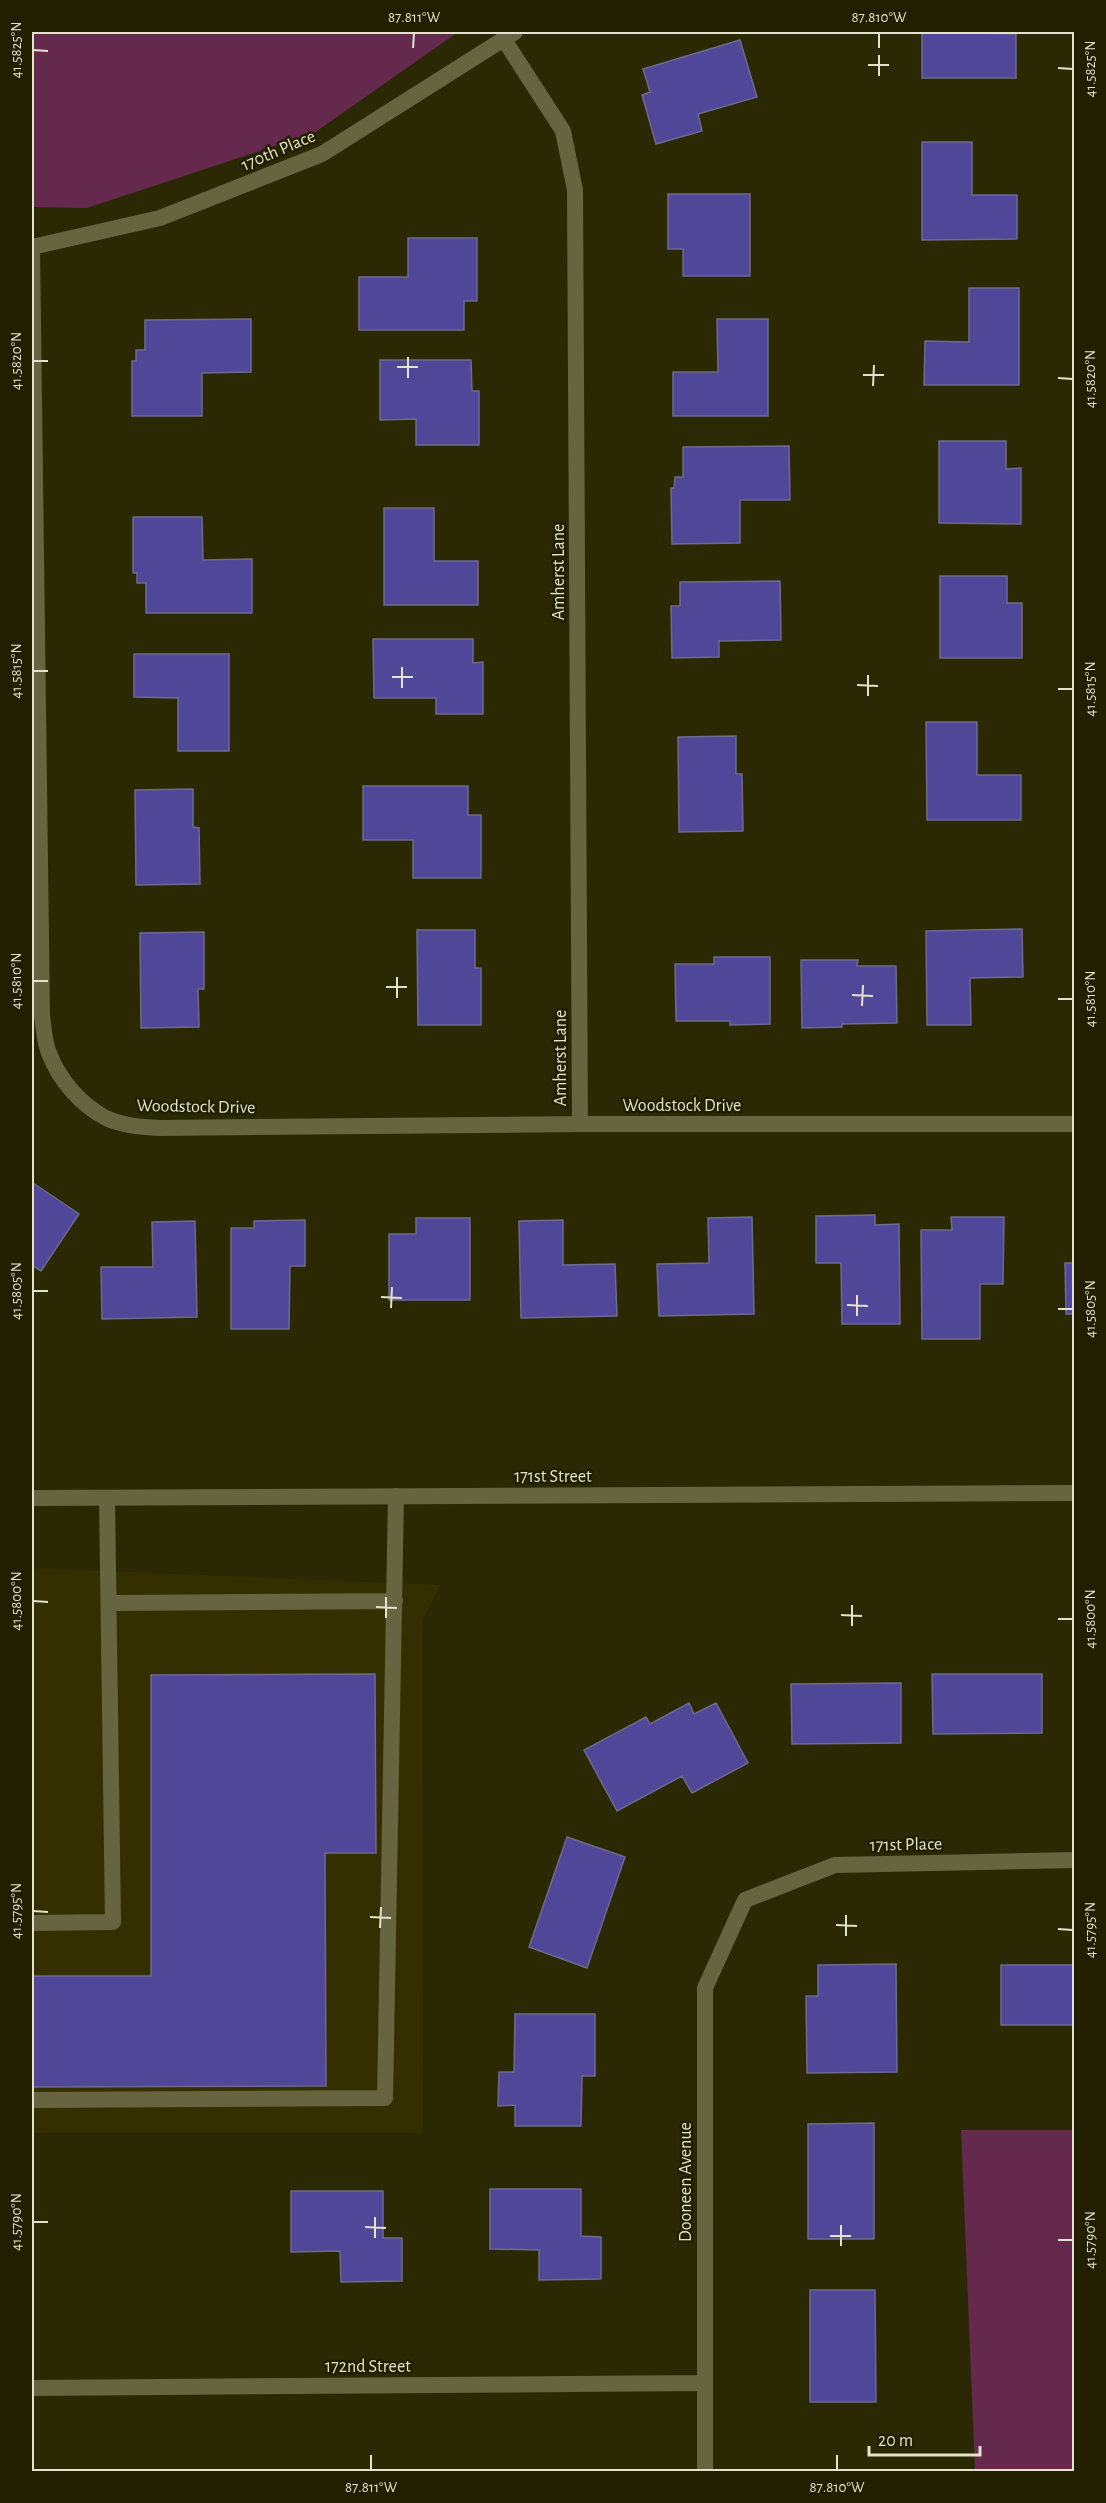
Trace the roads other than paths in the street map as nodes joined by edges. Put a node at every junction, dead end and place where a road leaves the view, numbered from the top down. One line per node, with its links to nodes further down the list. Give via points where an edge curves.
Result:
1 (509, 35): 2 (street, 170th Place, via 322,154 160,218); 4 (street, Amherst Lane, via 563,131 575,190)
2 (32, 247): 4 (street, Woodstock Drive, via 42,1016 48,1051 60,1078 107,1118 133,1126)
3 (1074, 1124): 4 (street, Woodstock Drive)
4 (580, 1125)
5 (1074, 1492): 6 (street, 171st Street)
6 (396, 1496): 8 (street, 171st Street); 9 (street)
7 (32, 1498): 8 (street, 171st Street)
8 (107, 1498): 10 (street)
9 (394, 1601): 10 (street); 14 (street, via 385,2098)
10 (109, 1603): 13 (street, via 113,1922)
11 (1074, 1860): 12 (street, 171st Place, via 835,1865)
12 (745, 1900): 15 (street, Dooneen Avenue, via 705,1988)
13 (32, 1923)
14 (32, 2100)
15 (705, 2383): 16 (street, 172nd Street); 17 (street, Dooneen Avenue)
16 (32, 2388)
17 (705, 2472)

